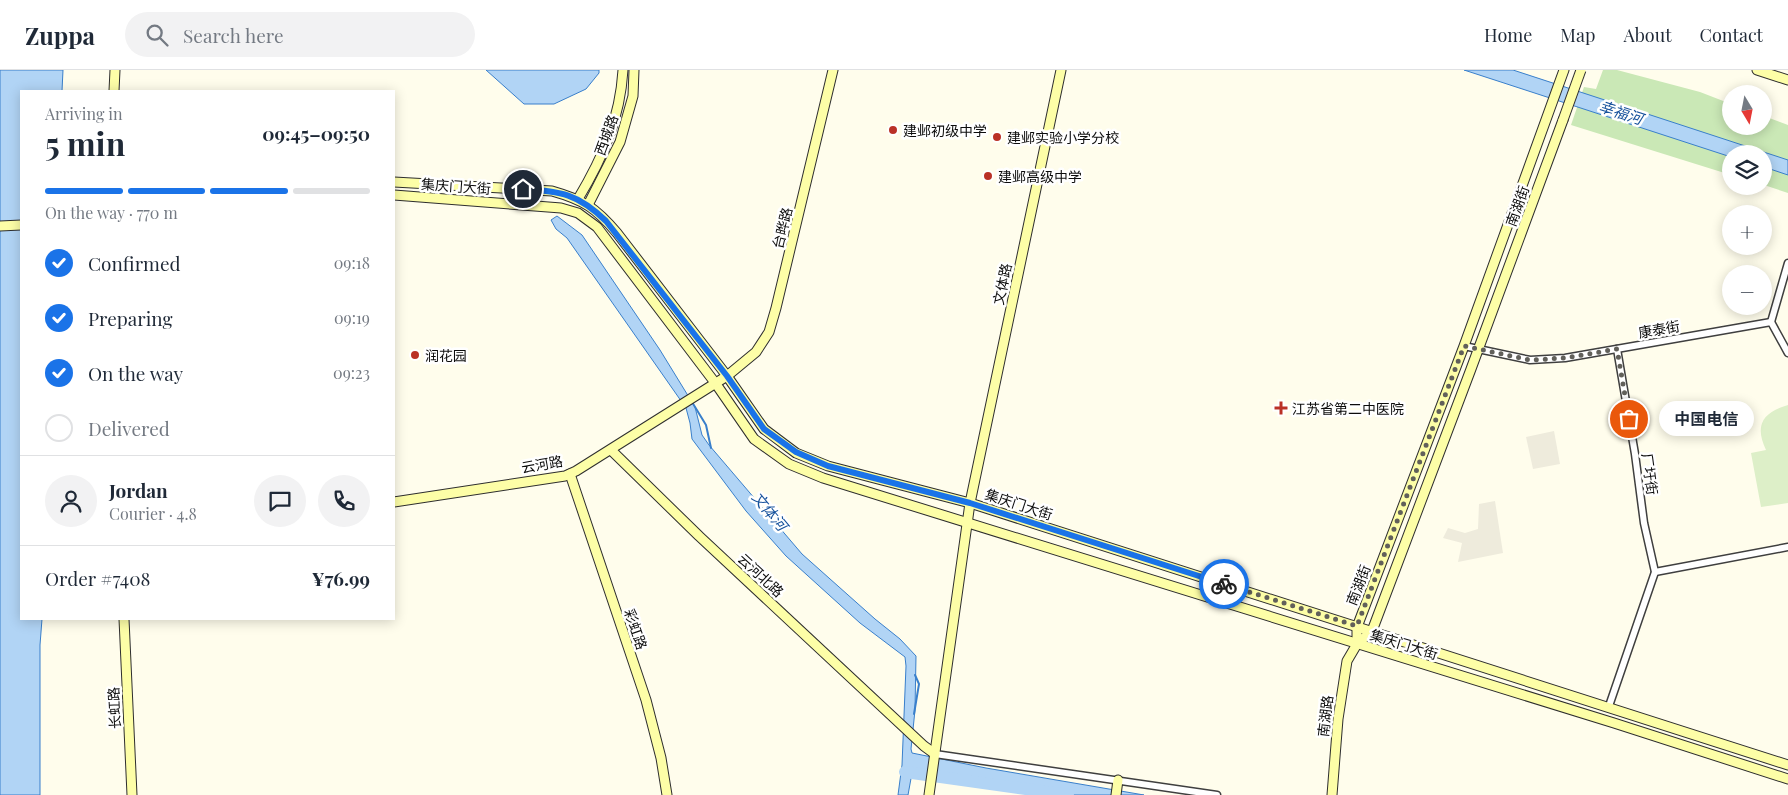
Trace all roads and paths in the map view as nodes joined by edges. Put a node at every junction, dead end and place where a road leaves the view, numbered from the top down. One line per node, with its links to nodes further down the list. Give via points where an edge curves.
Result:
1 (115, 70): 10 (main road)
2 (623, 70): 13 (main road, 西城路, via 622,94 610,138)
3 (634, 70): 14 (main road, 西城路, via 632,96 620,142)
4 (833, 70): 23 (main road, 台晔路, via 769,332 756,352)
5 (1061, 70): 29 (main road, 文体路)
6 (1564, 70): 19 (main road, 南湖街)
7 (1581, 70): 21 (main road, 南湖街, bridge)
8 (1757, 70): 9 (main road)
9 (1788, 80)
10 (114, 90)
11 (395, 182): 13 (main road, 集庆门大街, via 552,191)
12 (395, 195): 24 (main road, 集庆门大街, via 561,208 578,213 597,227)
13 (578, 199): 14 (main road, 集庆门大街)
14 (588, 205): 23 (main road, 集庆门大街, via 617,233)
15 (20, 225): 16 (main road)
16 (0, 226)
17 (1788, 263): 18 (street)
18 (1770, 322): 20 (street, 康泰街); 22 (street)
19 (1464, 346): 21 (street, 康泰街); 34 (main road, 南湖街)
20 (1617, 349): 21 (street, 康泰街, via 1530,360); 32 (street, 厂圩街, via 1644,523)
21 (1478, 350): 35 (main road, 南湖街)
22 (1788, 353)
23 (727, 376): 24 (main road, 台晔路); 29 (main road, 集庆门大街, via 764,429 796,452 828,466)
24 (716, 384): 25 (main road, 台晔路); 30 (main road, 集庆门大街, via 754,439 789,464 823,478)
25 (700, 394): 26 (main road, 云河路)
26 (611, 450): 27 (main road, 云河路); 38 (main road, 云河北路)
27 (570, 474): 28 (main road, 云河路); 45 (main road, 彩虹路, via 646,700 661,758)
28 (395, 502)
29 (970, 503): 30 (main road, 文体路); 34 (main road, 集庆门大街)
30 (967, 523): 36 (main road, 集庆门大街); 38 (main road, 文体路)
31 (1788, 546): 32 (street)
32 (1655, 572): 37 (street)
33 (124, 620): 44 (main road, 长虹路)
34 (1357, 626): 35 (main road, 集庆门大街); 36 (main road, 南湖街)
35 (1372, 631): 36 (main road, 南湖街); 37 (main road, 集庆门大街)
36 (1358, 644): 40 (main road, 集庆门大街); 47 (main road, 南湖路, via 1347,661)
37 (1609, 706): 39 (main road, 集庆门大街)
38 (935, 756): 41 (street); 42 (main road, 文体路)
39 (1788, 764)
40 (1788, 779)
41 (1118, 780): 43 (main road); 46 (street)
42 (930, 792)
43 (1116, 793)
44 (132, 795)
45 (666, 795)
46 (1217, 795)
47 (1332, 795)

